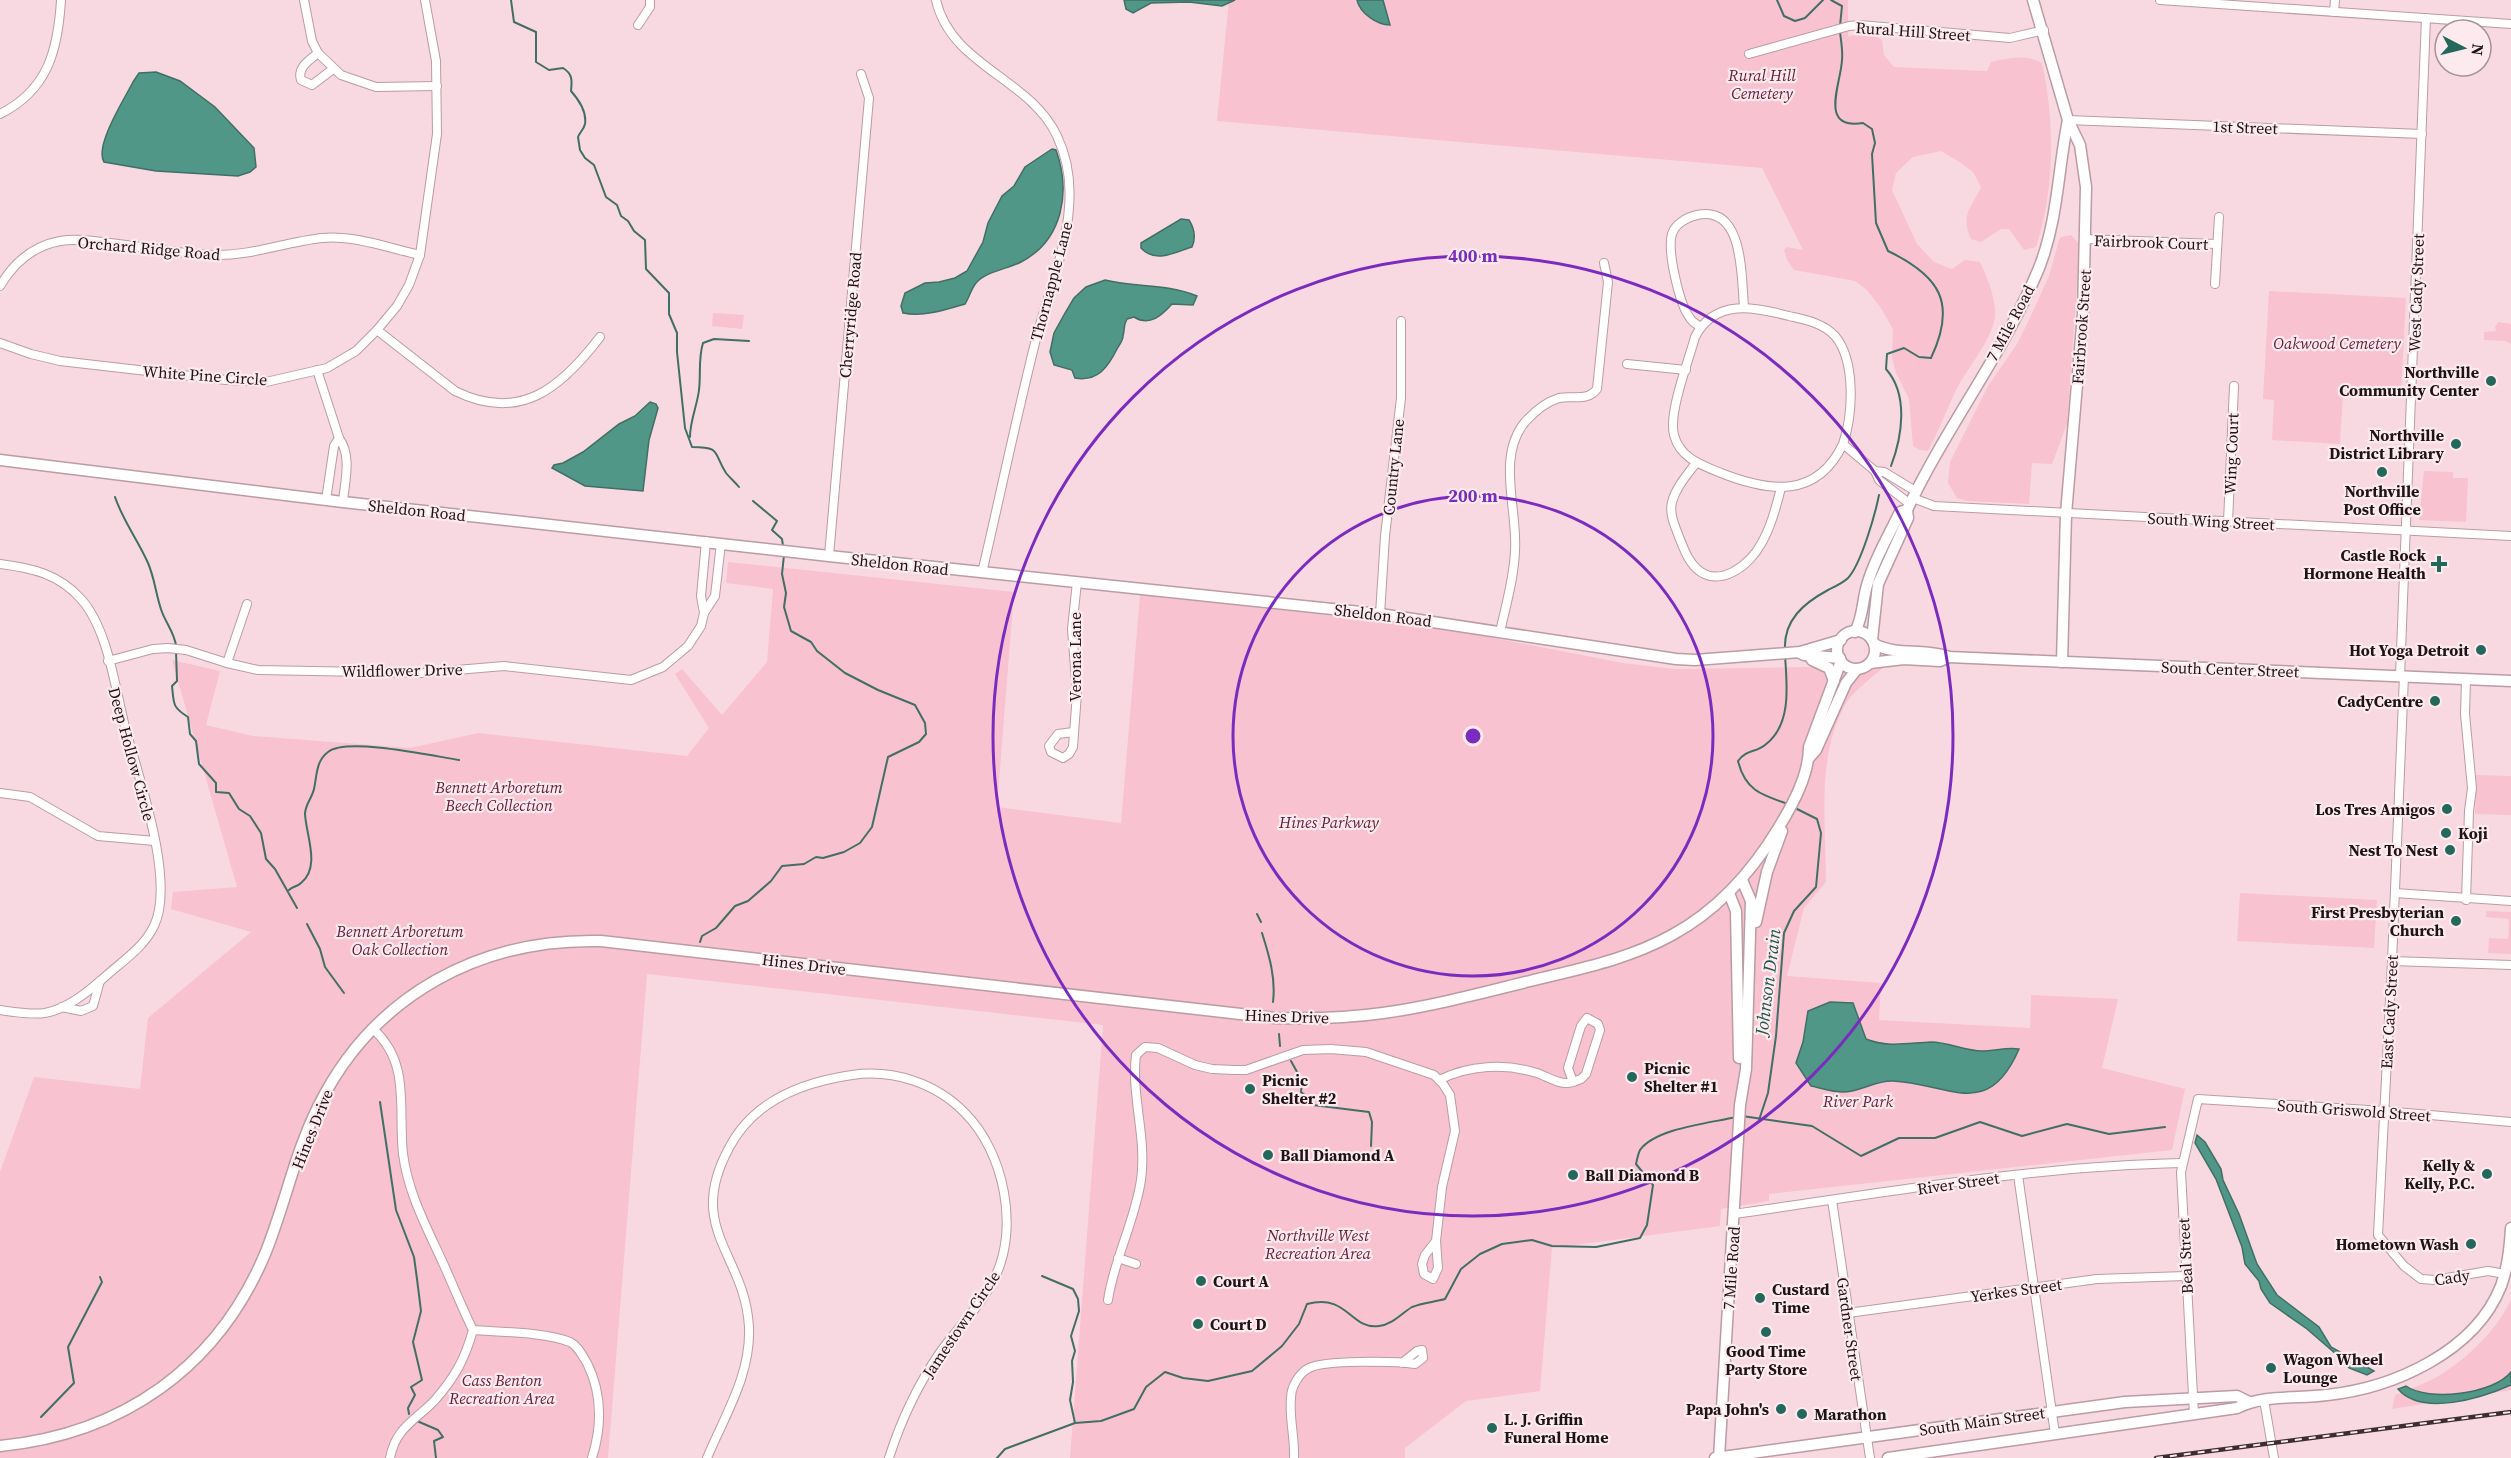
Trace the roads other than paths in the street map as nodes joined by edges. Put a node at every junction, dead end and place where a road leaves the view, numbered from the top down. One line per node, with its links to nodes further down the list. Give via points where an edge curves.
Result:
1 (61, 0): 19 (street, via 59,35 46,71 28,94)
2 (304, 0): 14 (street)
3 (425, 0): 18 (street, White Pine Circle)
4 (650, 0): 12 (street, via 650,7)
5 (936, 0): 56 (street, Thornapple Lane, via 942,20 955,40 1034,103 1050,123 1064,155 1069,184 1068,219)
6 (2033, 0): 13 (street, Fairbrook Street)
7 (2160, 0): 9 (street)
8 (2335, 0): 9 (street)
9 (2334, 12): 10 (street)
10 (2426, 18): 11 (street); 21 (street, West Cady Street)
11 (2511, 24)
12 (638, 25)
13 (2044, 30): 15 (street, Rural Hill Street, via 2010,38 1860,25); 20 (street, Fairbrook Street)
14 (318, 53): 16 (street); 16 (street, via 302,67 301,80 312,85)
15 (1749, 54)
16 (333, 69): 18 (street, via 376,87)
17 (861, 74): 54 (street, Cherryridge Road, via 869,98)
18 (437, 86): 25 (street, White Pine Circle, via 437,134)
19 (0, 114)
20 (2068, 120): 21 (street, 1st Street); 23 (street, Fairbrook Street, via 2078,138 2084,164); 46 (street, 7 Mile Road, via 2051,230 2039,267)
21 (2422, 134): 50 (street, West Cady Street)
22 (2219, 217): 24 (street, Fairbrook Court)
23 (2085, 239): 24 (street, Fairbrook Court); 48 (street, Fairbrook Street, via 2083,314)
24 (2216, 244): 27 (street, Fairbrook Court)
25 (420, 255): 28 (street, Orchard Ridge Road, via 339,237 233,255 84,240 39,248 21,259); 32 (street, White Pine Circle, via 397,306)
26 (1605, 263): 61 (street, via 1608,282 1597,389 1588,397 1560,398 1541,408 1523,425 1513,448 1510,477 1515,552)
27 (2215, 284)
28 (0, 286)
29 (1744, 306): 31 (street, via 1713,316); 31 (street, via 1737,244 1730,226 1721,216 1712,214 1689,217 1672,234 1671,247 1684,307 1690,320); 40 (street, via 1816,323 1838,340 1850,391 1849,422)
30 (1401, 321): 60 (street, Country Lane, via 1400,404)
31 (1700, 327): 37 (street)
32 (377, 330): 33 (street, via 455,391 501,403 527,400 553,387); 36 (street, White Pine Circle, via 356,351)
33 (600, 337)
34 (0, 343): 36 (street, White Pine Circle, via 60,361 248,382 285,379)
35 (1627, 364): 37 (street)
36 (317, 370): 39 (street)
37 (1686, 370): 42 (street, via 1673,428 1680,448)
38 (2234, 386): 49 (street, Wing Court)
39 (339, 438): 45 (street, via 334,446); 47 (street, via 346,447)
40 (1843, 444): 43 (street); 44 (street, via 1834,461 1820,474)
41 (0, 460): 45 (street, Sheldon Road)
42 (1696, 463): 44 (street, via 1734,478); 44 (street, via 1679,485 1671,513 1688,559 1708,575 1728,575 1755,554 1770,525)
43 (1875, 471): 46 (street, via 1879,480); 46 (street, via 1884,472)
44 (1780, 488)
45 (326, 500): 47 (street, Sheldon Road)
46 (1912, 501): 48 (street, South Wing Street, via 1934,506); 62 (street, 7 Mile Road, via 1900,513 1871,573 1864,612); 64 (street, 7 Mile Road, via 1878,584)
47 (343, 502): 52 (street, Sheldon Road)
48 (2066, 514): 49 (street, South Wing Street); 69 (street, Fairbrook Street)
49 (2228, 522): 50 (street, South Wing Street)
50 (2406, 530): 51 (street, South Wing Street); 73 (street, West Cady Street)
51 (2511, 536)
52 (706, 541): 53 (street, Sheldon Road); 59 (street, Wildflower Drive, via 701,596)
53 (721, 543): 54 (street, Sheldon Road); 59 (street, Wildflower Drive, via 715,596)
54 (829, 556): 56 (street, Sheldon Road)
55 (0, 564): 68 (street, Deep Hollow Circle, via 42,572 72,589 95,620)
56 (982, 573): 57 (street, Sheldon Road)
57 (1077, 582): 60 (street, Sheldon Road); 77 (street, Verona Lane, via 1072,629 1077,693)
58 (248, 604): 70 (street)
59 (704, 613): 70 (street, Wildflower Drive, via 701,627 688,646 663,667 631,680 504,666 421,673 258,669)
60 (1380, 614): 61 (street, Sheldon Road)
61 (1500, 632): 65 (street, Sheldon Road, via 1676,659)
62 (1855, 632): 63 (street); 64 (street, via 1865,634)
63 (1841, 640): 65 (street, Sheldon Road); 67 (street)
64 (1873, 642): 66 (street, South Center Street); 71 (street, via 1875,654)
65 (1796, 654): 67 (street, Sheldon Road); 75 (street, via 1829,668)
66 (1949, 657): 69 (street, South Center Street); 71 (street, South Center Street, via 1940,661 1904,659)
67 (1840, 659): 72 (street); 75 (street)
68 (108, 661): 70 (street, Wildflower Drive, via 168,648); 81 (street, Deep Hollow Circle)
69 (2062, 662): 73 (street, South Center Street)
70 (227, 663)
71 (1870, 663): 72 (street)
72 (1857, 669): 78 (street, via 1846,683)
73 (2402, 676): 74 (street, South Center Street); 84 (street, East Cady Street)
74 (2466, 679): 76 (street, South Center Street); 85 (street, via 2472,788)
75 (1834, 681): 78 (street, via 1809,747)
76 (2511, 681)
77 (1073, 732)
78 (1809, 758): 80 (street)
79 (0, 793): 81 (street, via 30,797 98,836)
80 (1788, 813): 82 (street, Hines Drive); 90 (street, via 1761,892)
81 (155, 841): 89 (street, Deep Hollow Circle, via 162,881 161,905 154,926 141,946)
82 (1742, 880): 83 (street, Hines Drive); 90 (street, 7 Mile Road, via 1750,901)
83 (1729, 893): 93 (street, Hines Drive, via 1673,935 1620,958 1432,1004 1353,1016 1239,1015 578,940 520,947 467,964 416,993); 94 (street, 7 Mile Road, via 1736,911)
84 (2395, 893): 85 (street, via 2444,894); 87 (street, East Cady Street)
85 (2466, 900): 86 (street)
86 (2511, 901)
87 (2392, 961): 88 (street); 98 (street, East Cady Street)
88 (2511, 965)
89 (100, 981): 91 (street, Deep Hollow Circle); 91 (street, Deep Hollow Circle, via 93,1006 81,1011)
90 (1748, 982): 94 (street, 7 Mile Road)
91 (62, 1007): 92 (street, Deep Hollow Circle, via 46,1013)
92 (0, 1010)
93 (373, 1029): 114 (street, via 388,1045 398,1069 407,1175 420,1215); 123 (street, Hines Drive, via 340,1068 323,1098 254,1278 212,1342 168,1382 113,1417 61,1436)
94 (1743, 1078): 103 (street, 7 Mile Road)
95 (1439, 1080): 96 (street, via 1453,1073 1490,1067 1521,1069 1565,1084); 105 (street, via 1450,1095 1455,1131 1442,1187); 106 (street, via 1366,1052 1303,1050 1234,1070 1195,1065 1158,1048 1144,1047 1136,1055 1134,1069 1142,1132 1141,1180)
96 (1573, 1082): 96 (street, via 1586,1074 1600,1030 1598,1024 1587,1018 1568,1068)
97 (2198, 1100): 98 (street, South Griswold Street); 100 (street, Beal Street)
98 (2384, 1111): 99 (street, South Griswold Street); 108 (street, East Cady Street, via 2378,1232)
99 (2511, 1122)
100 (2182, 1162): 101 (street, River Street); 110 (street, Beal Street)
101 (2018, 1175): 102 (street, River Street); 111 (street)
102 (1832, 1200): 103 (street, River Street); 113 (street, Gardner Street)
103 (1734, 1214): 129 (street, 7 Mile Road)
104 (2511, 1228): 109 (street, South Main Street)
105 (1436, 1241)
106 (1118, 1258): 107 (street); 112 (street)
107 (1136, 1264)
108 (2404, 1266): 109 (street, Cady, via 2429,1281 2484,1272)
109 (2505, 1274): 117 (street, South Main Street, via 2496,1296 2474,1327 2413,1371 2390,1382 2345,1392)
110 (2185, 1276): 111 (street, Yerkes Street, via 2097,1279); 116 (street, Beal Street)
111 (2034, 1287): 113 (street, Yerkes Street); 119 (street)
112 (1108, 1300)
113 (1848, 1313): 122 (street, Gardner Street)
114 (473, 1330): 124 (street, via 461,1366 433,1401 395,1438); 125 (street, via 560,1339 576,1346 591,1372 597,1393 599,1410)
115 (1402, 1363): 128 (street, via 1320,1365 1306,1370 1297,1379 1290,1397)
116 (2192, 1397): 118 (street, South Main Street, via 2237,1396); 119 (street, South Main Street); 120 (street, Beal Street)
117 (2264, 1400): 118 (street, South Main Street); 132 (street)
118 (2250, 1402): 120 (street, South Main Street, via 2237,1408)
119 (2052, 1412): 121 (street); 122 (street, South Main Street)
120 (2194, 1414): 121 (street, South Main Street)
121 (2055, 1434): 131 (street, South Main Street)
122 (1867, 1437): 129 (street, South Main Street); 130 (street, Gardner Street)
123 (0, 1446)
124 (390, 1458)
125 (592, 1458)
126 (707, 1458): 127 (street, Jamestown Circle, via 736,1394 749,1343 745,1299 715,1223 714,1188 721,1165 745,1124 765,1105 799,1087 867,1073 904,1077 955,1102 974,1121 991,1148 1000,1171 1005,1208 1002,1261 994,1280 941,1350 912,1399)
127 (889, 1458)
128 (1294, 1458)
129 (1718, 1458)
130 (1869, 1458)
131 (1888, 1458)
132 (2274, 1458)

